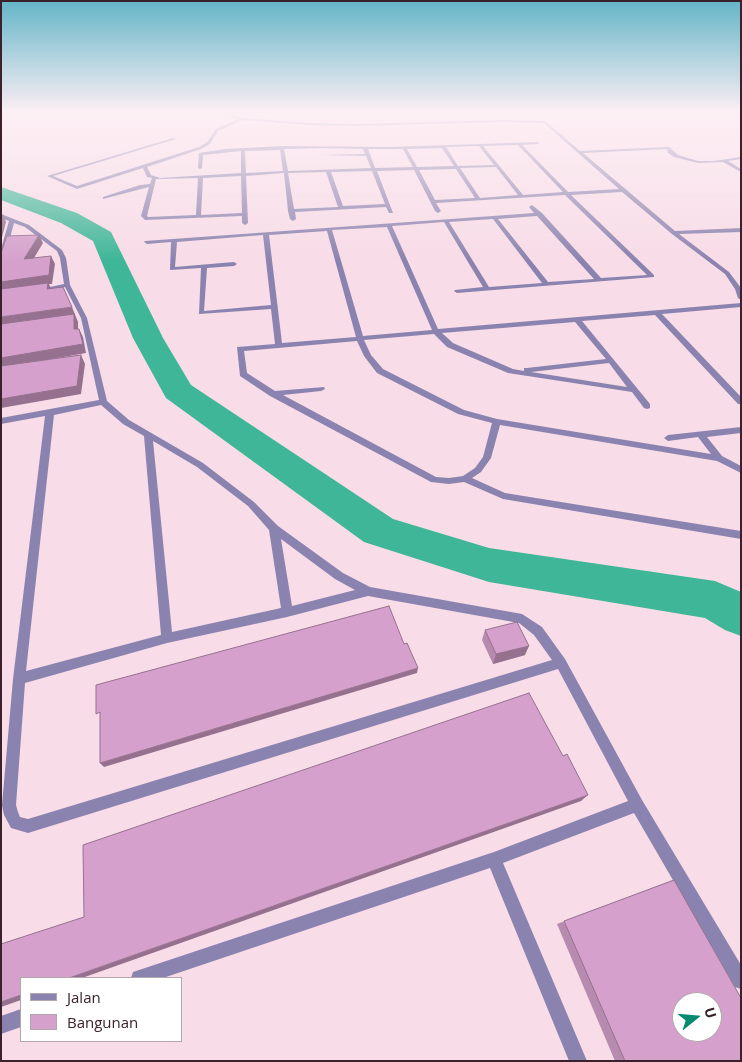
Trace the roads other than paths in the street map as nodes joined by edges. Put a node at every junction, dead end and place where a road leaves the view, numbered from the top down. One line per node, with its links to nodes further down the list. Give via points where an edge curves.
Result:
1 (95, 163): 13 (street, via 49,176 76,188)
2 (155, 163): 13 (street)
3 (200, 163): 16 (street)
4 (243, 163): 22 (street)
5 (284, 163): 21 (street)
6 (371, 163): 19 (street)
7 (413, 163): 17 (street)
8 (454, 163): 15 (street)
9 (493, 163): 14 (street)
10 (537, 163): 27 (street)
11 (591, 163): 26 (street)
12 (727, 163): 20 (street)
13 (144, 166): 24 (street, via 149,176)
14 (496, 166): 15 (street); 28 (street)
15 (457, 167): 17 (street); 30 (street)
16 (200, 168)
17 (416, 169): 19 (street); 31 (street)
18 (328, 170): 19 (street); 21 (street); 34 (street)
19 (374, 171): 32 (street)
20 (741, 171)
21 (285, 172): 22 (street); 35 (street)
22 (243, 174): 23 (street); 38 (street)
23 (201, 176): 24 (street); 41 (street)
24 (154, 178): 25 (street)
25 (152, 185): 29 (street); 41 (street, via 144,216)
26 (623, 190): 27 (street); 50 (street)
27 (566, 193): 28 (street); 57 (street, via 652,276)
28 (521, 196): 30 (street)
29 (105, 198)
30 (478, 199): 31 (street)
31 (433, 202): 36 (street)
32 (387, 205): 34 (street); 37 (street)
33 (532, 207): 39 (street)
34 (340, 208): 35 (street)
35 (291, 211): 44 (street)
36 (438, 211)
37 (390, 212)
38 (244, 214): 41 (street); 46 (street)
39 (540, 214): 42 (street); 57 (street)
40 (1, 216): 43 (street)
41 (198, 217)
42 (495, 218): 45 (street); 58 (street)
43 (12, 220): 54 (street); 59 (street, via 40,234 59,250)
44 (293, 220)
45 (446, 221): 47 (street); 60 (street)
46 (245, 224)
47 (389, 225): 48 (street); 70 (street)
48 (329, 230): 51 (street); 71 (street)
49 (740, 231): 50 (street)
50 (674, 233): 63 (street, via 727,273)
51 (266, 234): 52 (street); 65 (street)
52 (174, 241): 53 (street); 56 (street, via 172,269)
53 (147, 242)
54 (1, 260)
55 (234, 264): 56 (street)
56 (204, 266): 65 (street, via 201,313)
57 (599, 280): 58 (street)
58 (546, 284): 60 (street)
59 (68, 285): 61 (street); 67 (street)
60 (487, 289): 62 (street)
61 (30, 291)
62 (457, 291)
63 (741, 298)
64 (741, 305): 66 (street)
65 (274, 307): 72 (street)
66 (656, 312): 68 (street); 81 (street)
67 (84, 318): 69 (street); 73 (street)
68 (577, 318): 70 (street); 75 (street)
69 (75, 319)
70 (436, 332): 71 (street); 76 (street, via 456,348)
71 (360, 339): 72 (street); 85 (street, via 380,371 460,412)
72 (279, 346): 79 (street, via 240,349 243,374)
73 (92, 358): 74 (street); 80 (street)
74 (83, 359)
75 (611, 361): 76 (street); 78 (street)
76 (511, 371): 78 (street)
77 (321, 389): 79 (street)
78 (634, 390): 82 (street)
79 (273, 394): 92 (street, via 434,480)
80 (103, 402): 83 (street); 88 (street)
81 (741, 402)
82 (647, 406)
83 (50, 413): 84 (street); 99 (street)
84 (1, 421)
85 (497, 422): 90 (street); 92 (street, via 487,458)
86 (741, 430): 87 (street)
87 (700, 434): 89 (street); 90 (street)
88 (148, 436): 93 (street, via 207,470 251,504); 97 (street)
89 (668, 438)
90 (720, 458): 91 (street)
91 (741, 470)
92 (465, 479): 94 (street, via 503,496)
93 (274, 529): 95 (street, via 339,576); 96 (street)
94 (741, 535)
95 (368, 591): 96 (street); 98 (street, via 522,619 538,631)
96 (287, 612): 97 (street)
97 (167, 638): 99 (street)
98 (560, 663): 99 (street, via 28,826 16,822 9,805); 100 (street)
99 (19, 680)
100 (637, 804): 101 (street); 103 (street)
101 (494, 859): 102 (street); 106 (street)
102 (143, 977)
103 (741, 980)
104 (20, 1018): 105 (street)
105 (1, 1025)
106 (578, 1061)

